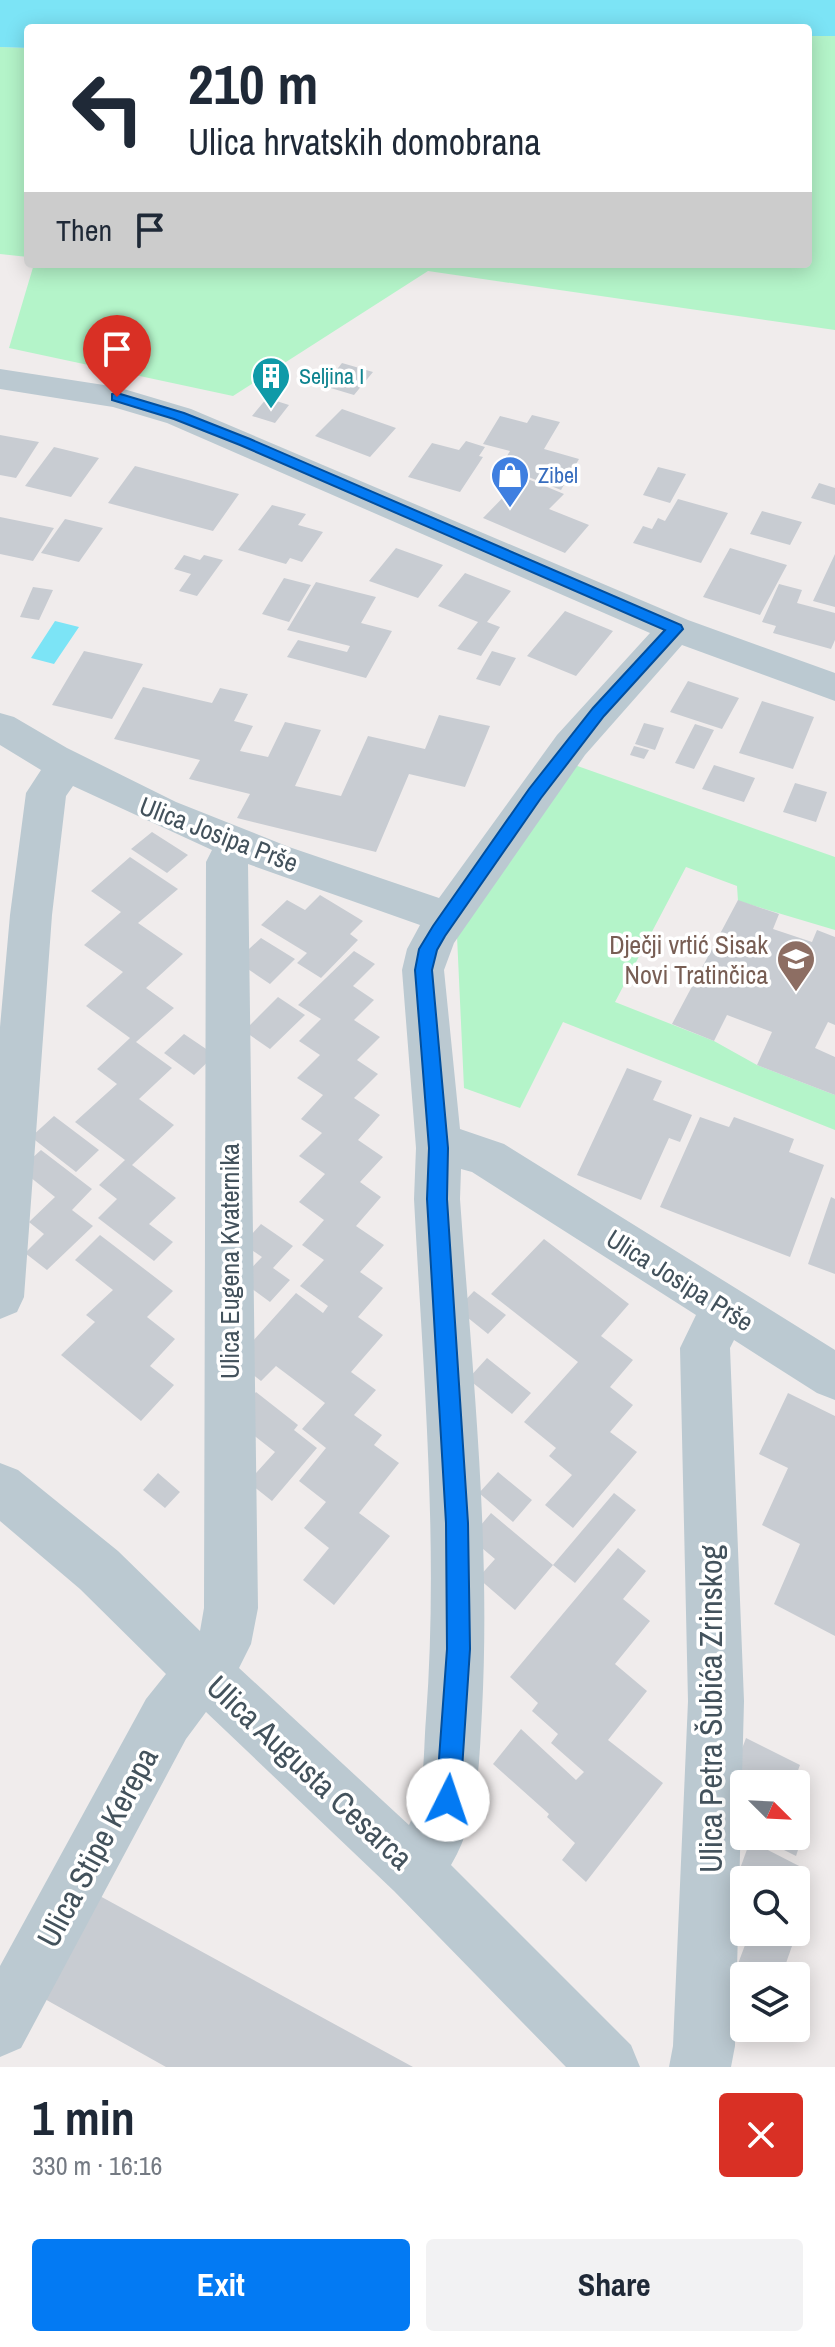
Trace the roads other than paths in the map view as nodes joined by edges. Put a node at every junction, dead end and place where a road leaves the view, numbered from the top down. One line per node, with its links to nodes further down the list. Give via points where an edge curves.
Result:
1 (0, 379): 2 (street, via 117,397 179,416)
2 (675, 629): 3 (street); 7 (street, via 571,745)
3 (835, 687)
4 (0, 727): 5 (street, Ulica Josipa Prše)
5 (65, 767): 6 (street, Ulica Josipa Prše); 9 (street, via 46,793)
6 (236, 844): 7 (street, Ulica Josipa Prše); 13 (street, Ulica Eugena Kvaternika, via 227,862 231,1608 224,1644)
7 (449, 918): 8 (street, via 428,949 423,970)
8 (439, 1148): 10 (street, Ulica Josipa Prše, via 464,1149 488,1158); 14 (street, via 458,1649 448,1800)
9 (0, 1297)
10 (724, 1308): 11 (street, Ulica Josipa Prše); 17 (street, Ulica Petra Šubića Zrinskog, via 705,1348 716,1701)
11 (835, 1377)
12 (0, 1488): 13 (street, Ulica Augusta Cesarca, via 99,1570)
13 (204, 1673): 14 (street, Ulica Augusta Cesarca); 15 (street, Ulica Stipe Kerepa, via 166,1719)
14 (415, 1870): 16 (street, Ulica Augusta Cesarca)
15 (0, 2027)
16 (609, 2067)
17 (700, 2067)

